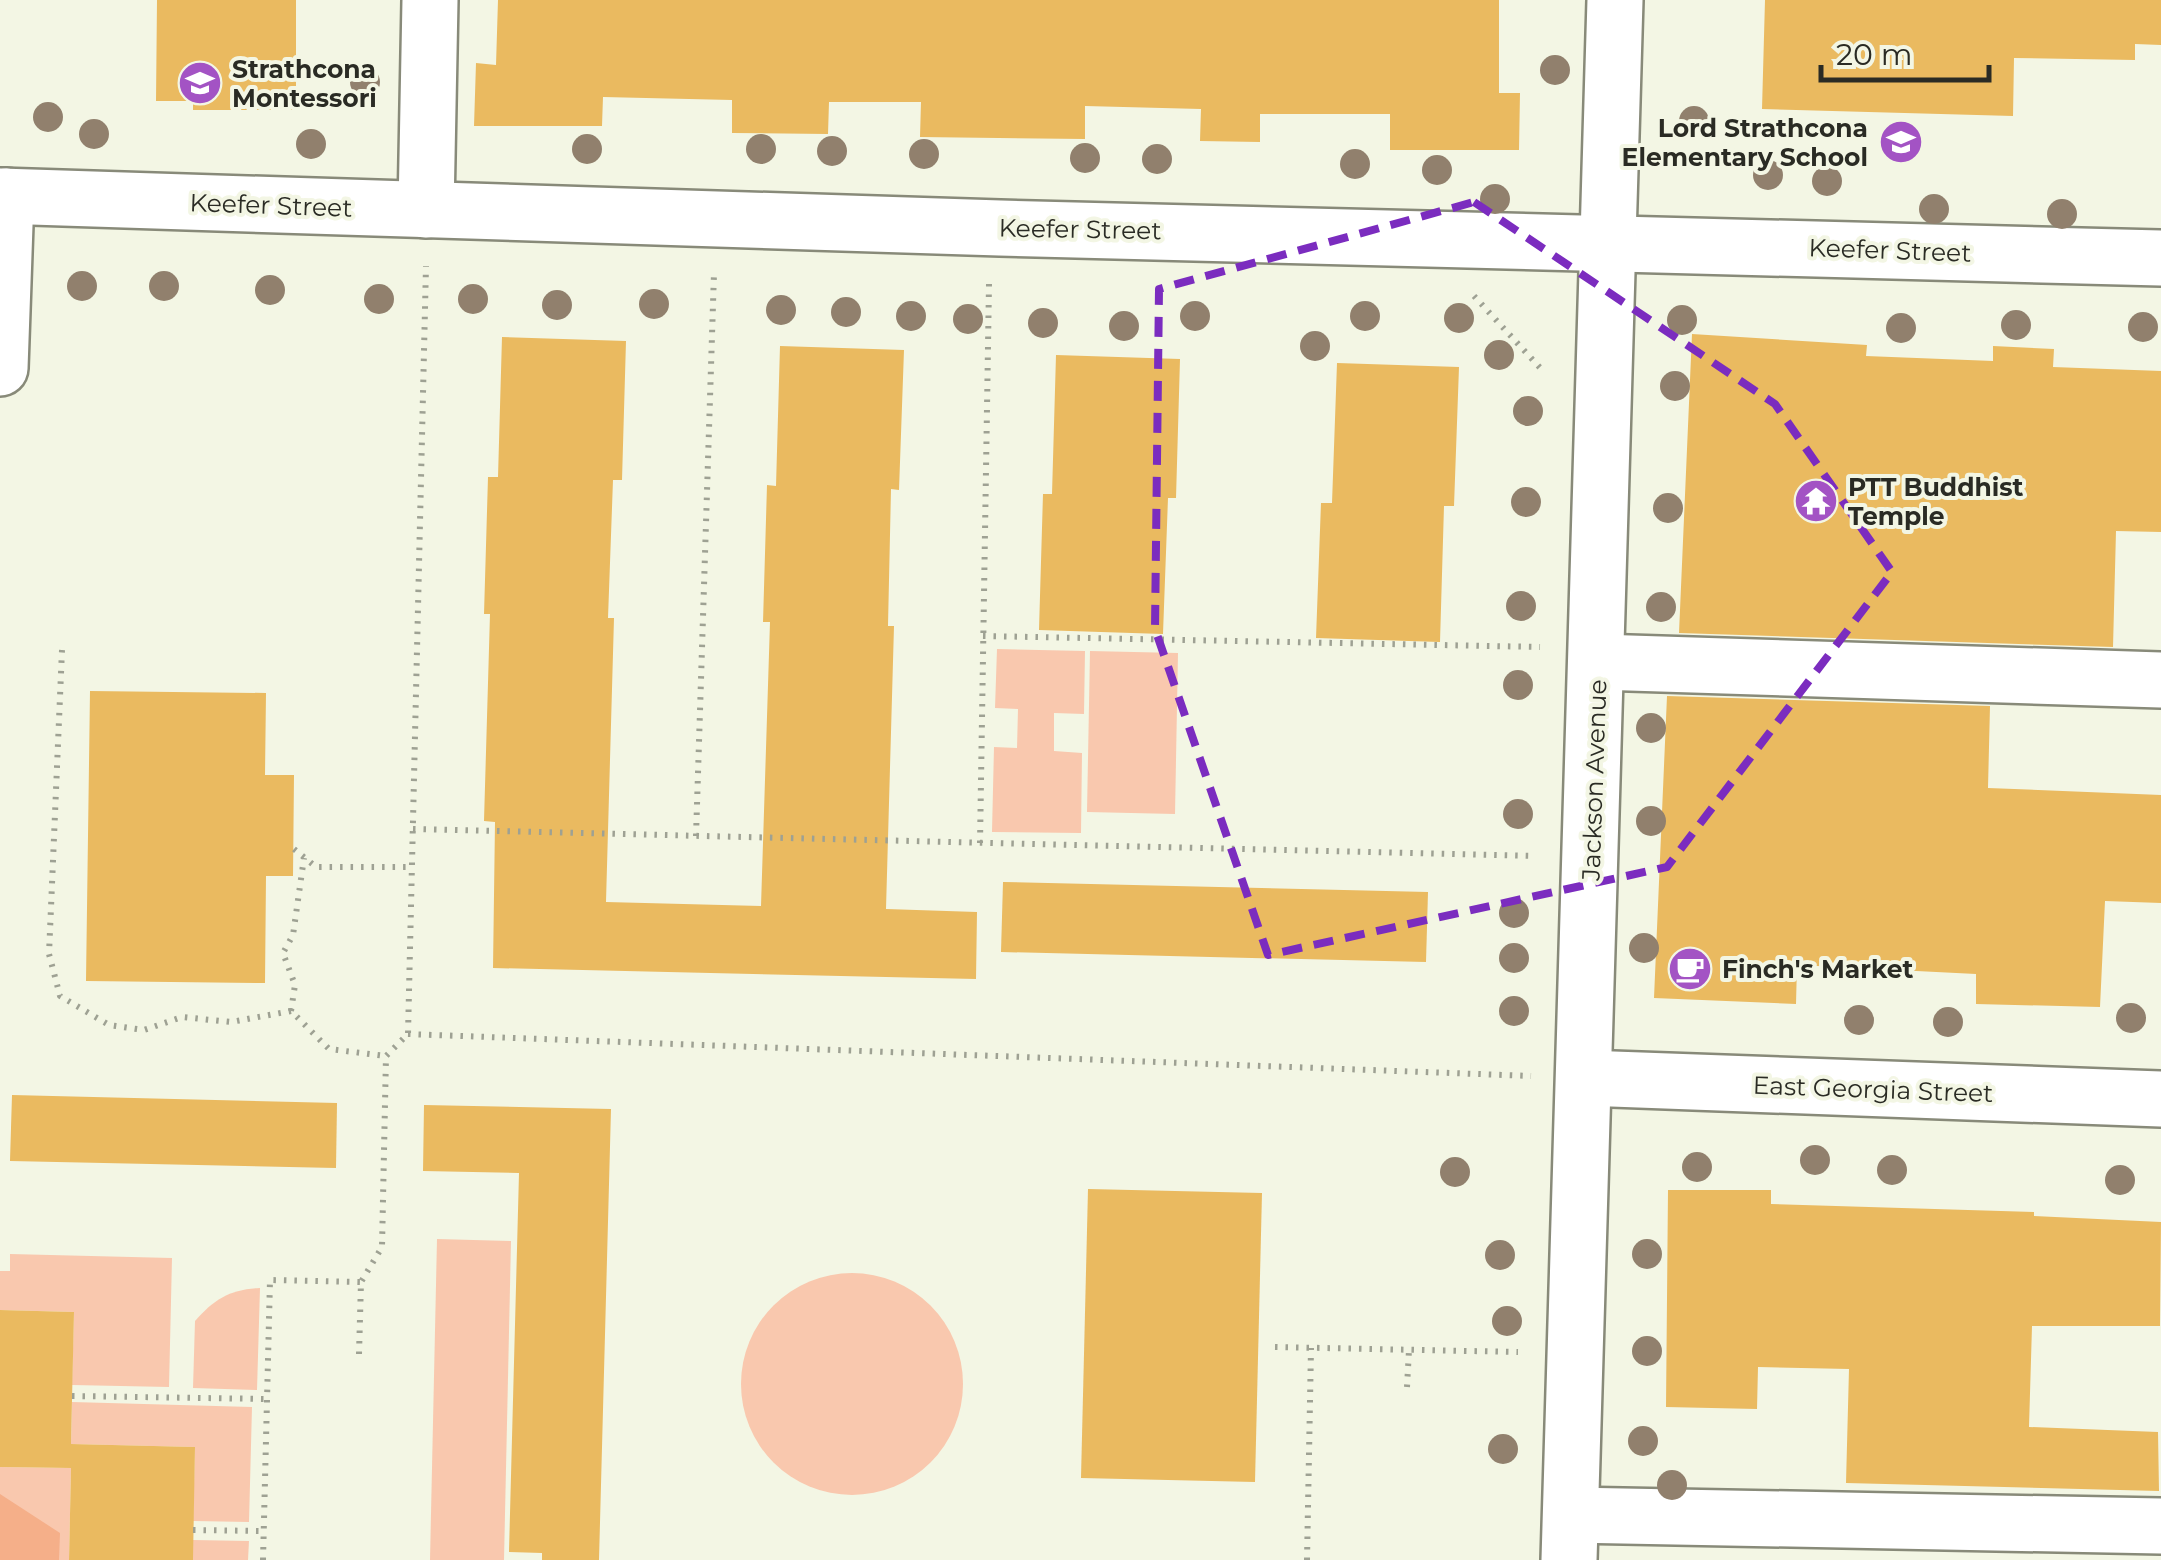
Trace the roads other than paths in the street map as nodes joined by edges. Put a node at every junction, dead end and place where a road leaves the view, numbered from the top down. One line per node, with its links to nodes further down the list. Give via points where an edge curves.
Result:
1 (430, 0): 4 (street)
2 (1615, 0): 5 (street, Jackson Avenue)
3 (3, 196): 4 (street, Keefer Street); 7 (street)
4 (426, 236): 5 (street, Keefer Street)
5 (1609, 242): 6 (street, Keefer Street); 8 (street, Jackson Avenue)
6 (2161, 258)
7 (0, 368)
8 (1598, 662): 9 (street); 10 (street, Jackson Avenue)
9 (2161, 680)
10 (1558, 1077): 11 (street, East Georgia Street); 13 (street, Jackson Avenue)
11 (2161, 1099)
12 (2161, 1526): 13 (street)
13 (1570, 1537)

